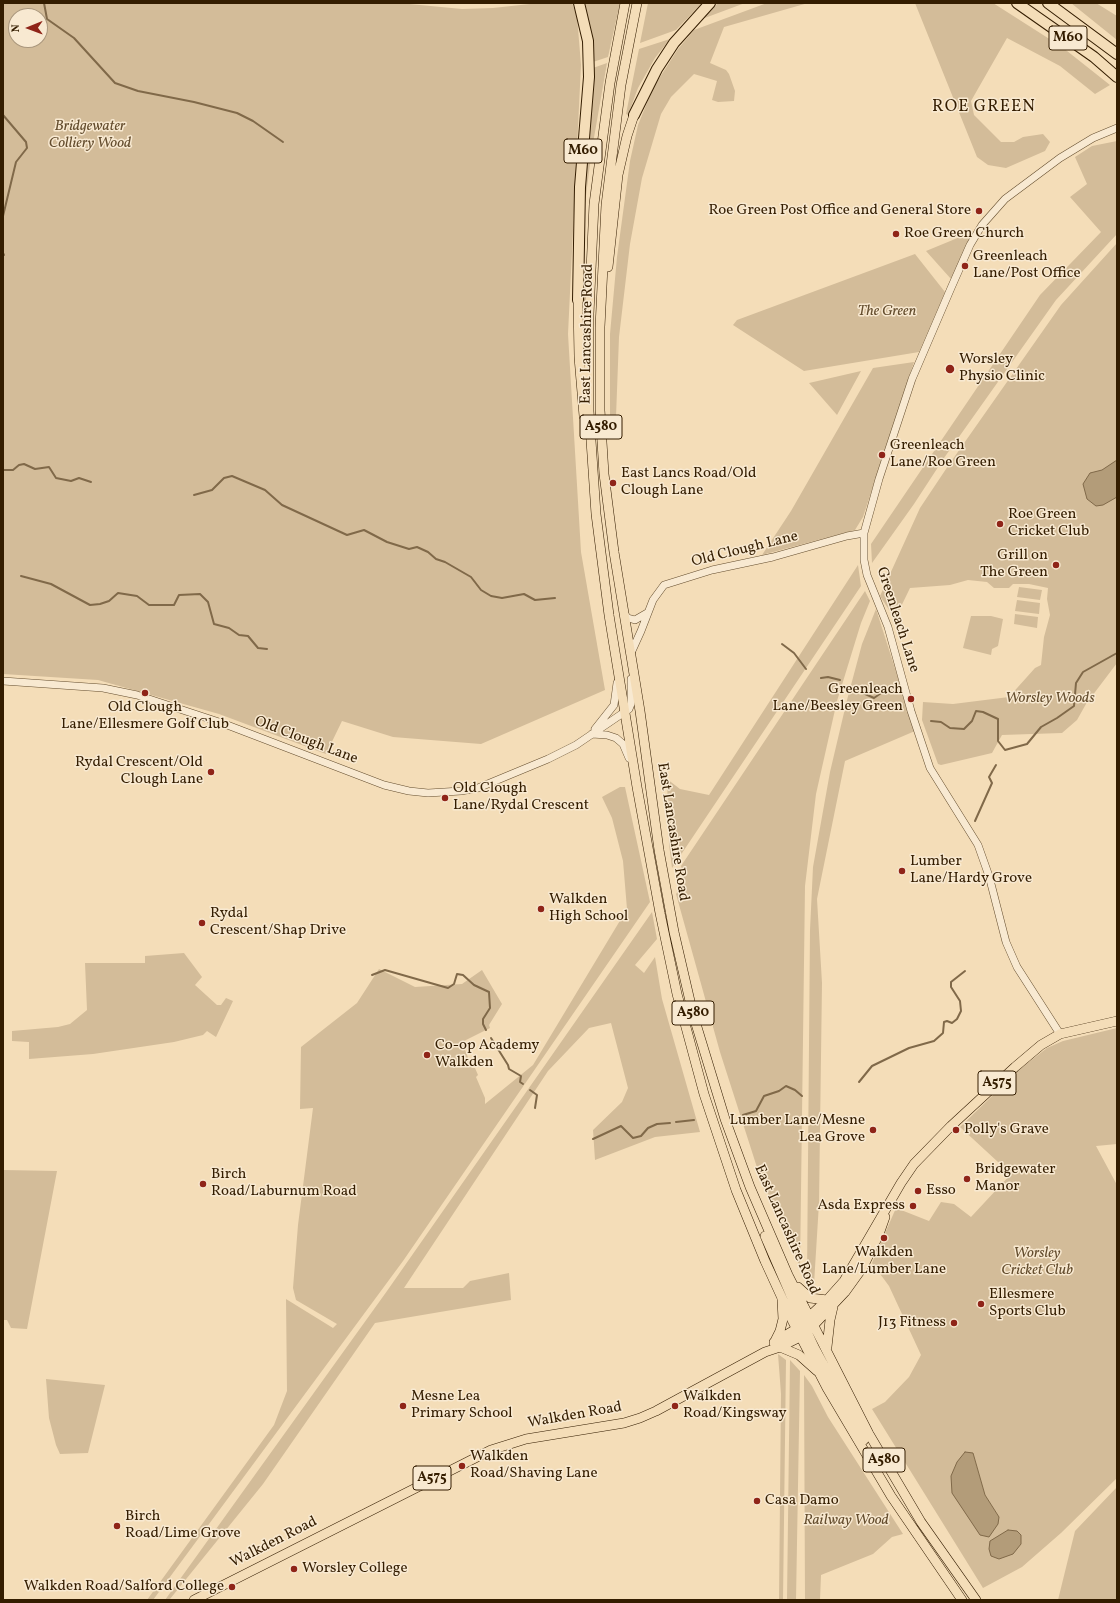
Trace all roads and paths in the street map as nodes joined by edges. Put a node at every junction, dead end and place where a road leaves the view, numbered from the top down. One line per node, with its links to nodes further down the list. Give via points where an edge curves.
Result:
1 (579, 3): 11 (highway, M60, via 588,41 589,77 580,187)
2 (625, 3): 13 (main road, East Lancashire Road / A580, via 610,83 594,204 588,341)
3 (637, 3): 12 (main road, East Lancashire Road / A580, via 609,178)
4 (710, 3): 9 (highway, via 674,43 657,69)
5 (1017, 3): 8 (highway, M60, via 1094,57)
6 (1048, 3): 7 (highway, M60)
7 (1117, 54)
8 (1117, 77)
9 (634, 115): 12 (main road, via 618,175)
10 (1117, 128): 14 (street, Greenleach Lane, via 1079,146 1035,176 996,207 982,225 970,245 912,379)
11 (578, 300): 13 (main road, via 581,387)
12 (600, 327): 16 (main road, East Lancashire Road / A580, via 600,410 604,474)
13 (591, 453): 18 (main road, East Lancashire Road / A580, via 596,514)
14 (864, 533): 15 (street, Old Clough Lane, via 675,581 660,588); 24 (street, Greenleach Lane, via 864,560 871,588 883,613 930,768 978,845 1006,942 1017,967)
15 (647, 613): 16 (street, via 635,620); 17 (street, Old Clough Lane, via 641,632)
16 (624, 614): 17 (main road, East Lancashire Road / A580)
17 (630, 651): 20 (street, via 631,704); 25 (main road, East Lancashire Road / A580, via 668,904 693,1014)
18 (617, 660): 20 (main road, East Lancashire Road / A580); 21 (street, Old Clough Lane, via 614,705)
19 (3, 681): 21 (street, Old Clough Lane, via 103,688 137,695 215,720 384,785 414,792 478,788 548,759)
20 (625, 712): 21 (street, Old Clough Lane); 22 (main road, East Lancashire Road / A580)
21 (592, 734): 22 (street, via 611,736 623,744)
22 (637, 787): 27 (main road, East Lancashire Road / A580, via 677,994 704,1094 736,1190)
23 (1117, 1021): 24 (main road, Walkden Road / A575)
24 (1060, 1034): 28 (main road, Walkden Road / A575, via 1041,1045 1015,1066 914,1164 887,1210 863,1267)
25 (725, 1119): 26 (main road, East Lancashire Road / A580, via 750,1187); 31 (main road, via 744,1184)
26 (788, 1275): 28 (main road, via 810,1298); 29 (main road, East Lancashire Road / A580)
27 (781, 1296): 31 (main road, East Lancashire Road / A580); 32 (main road, via 783,1319)
28 (830, 1303): 29 (main road, Walkden Road / A575); 30 (main road, Walkden Road / A575); 33 (main road)
29 (810, 1316): 30 (main road, East Lancashire Road / A580); 31 (main road, Walkden Road / A575)
30 (815, 1324): 31 (main road, Walkden Road / A575); 33 (main road, East Lancashire Road / A580)
31 (801, 1330): 32 (main road, Walkden Road / A575); 34 (main road, East Lancashire Road / A580); 35 (main road, via 875,1460)
32 (777, 1345): 34 (main road, via 798,1355); 36 (main road, Walkden Road / A575, via 640,1418 624,1423 526,1438 491,1450)
33 (827, 1350): 38 (main road, East Lancashire Road / A580, via 870,1434 917,1515)
34 (818, 1372): 35 (main road, East Lancashire Road / A580)
35 (880, 1478): 37 (main road, East Lancashire Road / A580)
36 (194, 1600)
37 (962, 1600)
38 (976, 1600)

